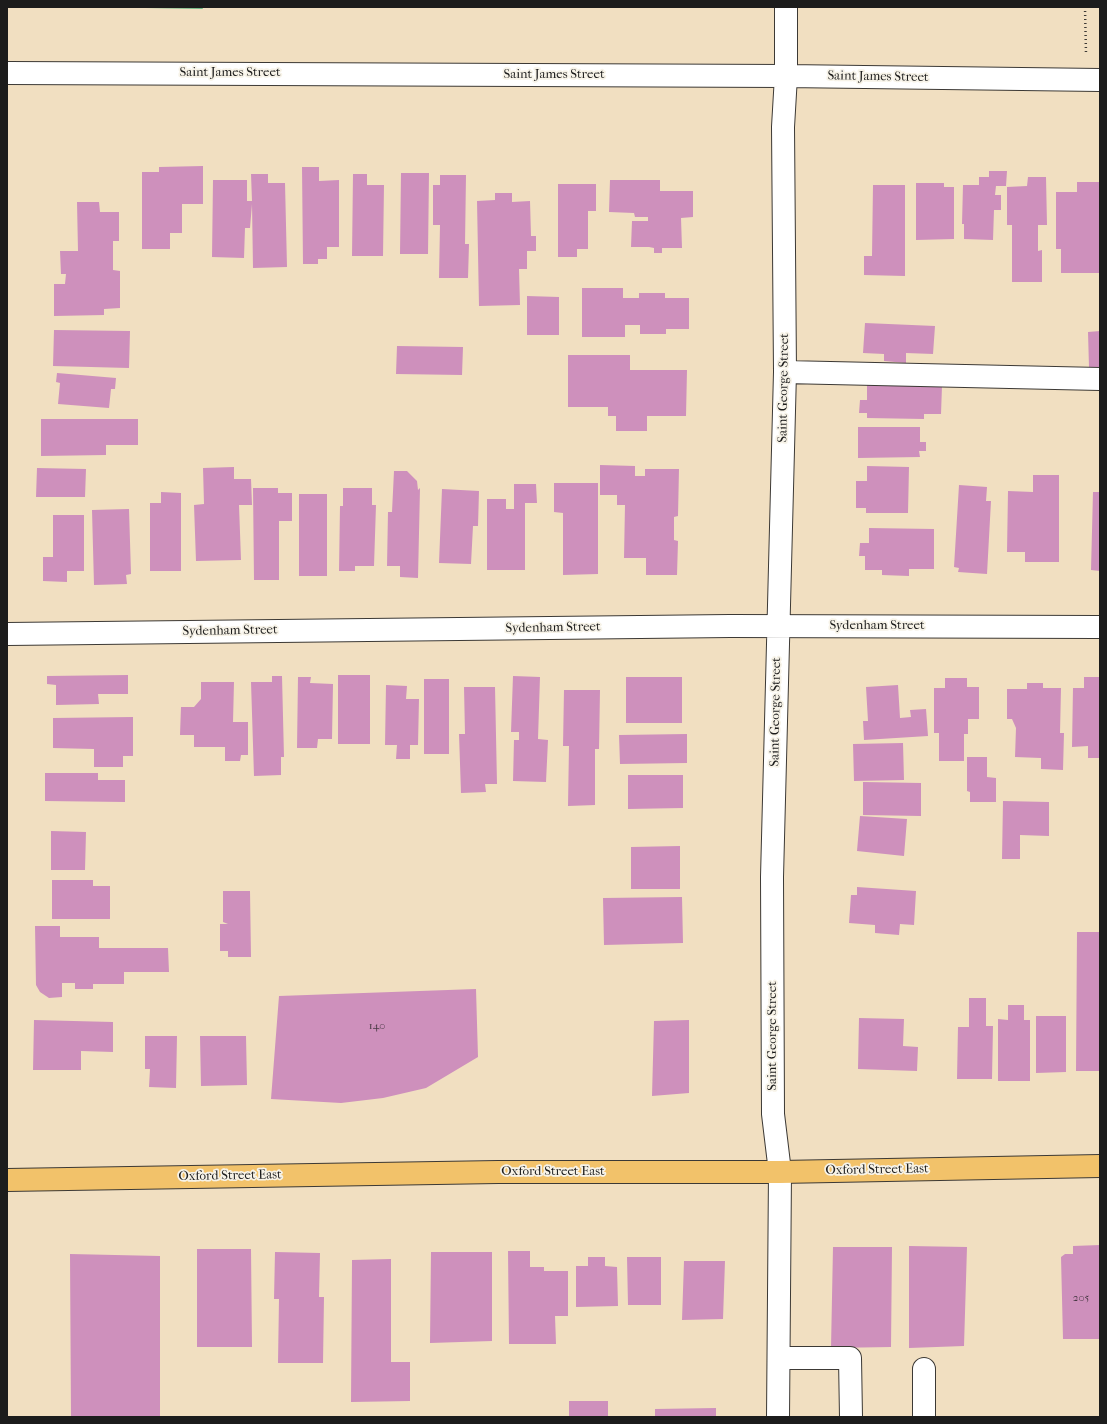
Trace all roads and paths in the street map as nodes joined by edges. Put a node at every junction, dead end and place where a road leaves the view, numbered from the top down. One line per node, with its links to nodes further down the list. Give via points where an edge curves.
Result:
1 (786, 7): 4 (street, Saint George Street)
2 (1085, 7): 5 (path)
3 (7, 73): 4 (street, Saint James Street)
4 (786, 76): 5 (street, Saint James Street); 6 (street, Saint George Street, via 782,127)
5 (1094, 80)
6 (785, 372): 7 (street); 8 (street, Saint George Street)
7 (1100, 379)
8 (778, 626): 9 (street, Sydenham Street); 10 (street, Sydenham Street); 12 (street, Saint George Street, via 772,877 773,1114)
9 (1100, 627)
10 (7, 634)
11 (1100, 1166): 12 (main road, Oxford Street East)
12 (780, 1172): 13 (main road, Oxford Street East, via 498,1172); 14 (street, Saint George Street)
13 (7, 1180)
14 (779, 1358): 16 (street, Saint George Street); 17 (street, via 850,1358)
15 (924, 1369): 18 (street)
16 (778, 1417)
17 (851, 1417)
18 (924, 1417)

